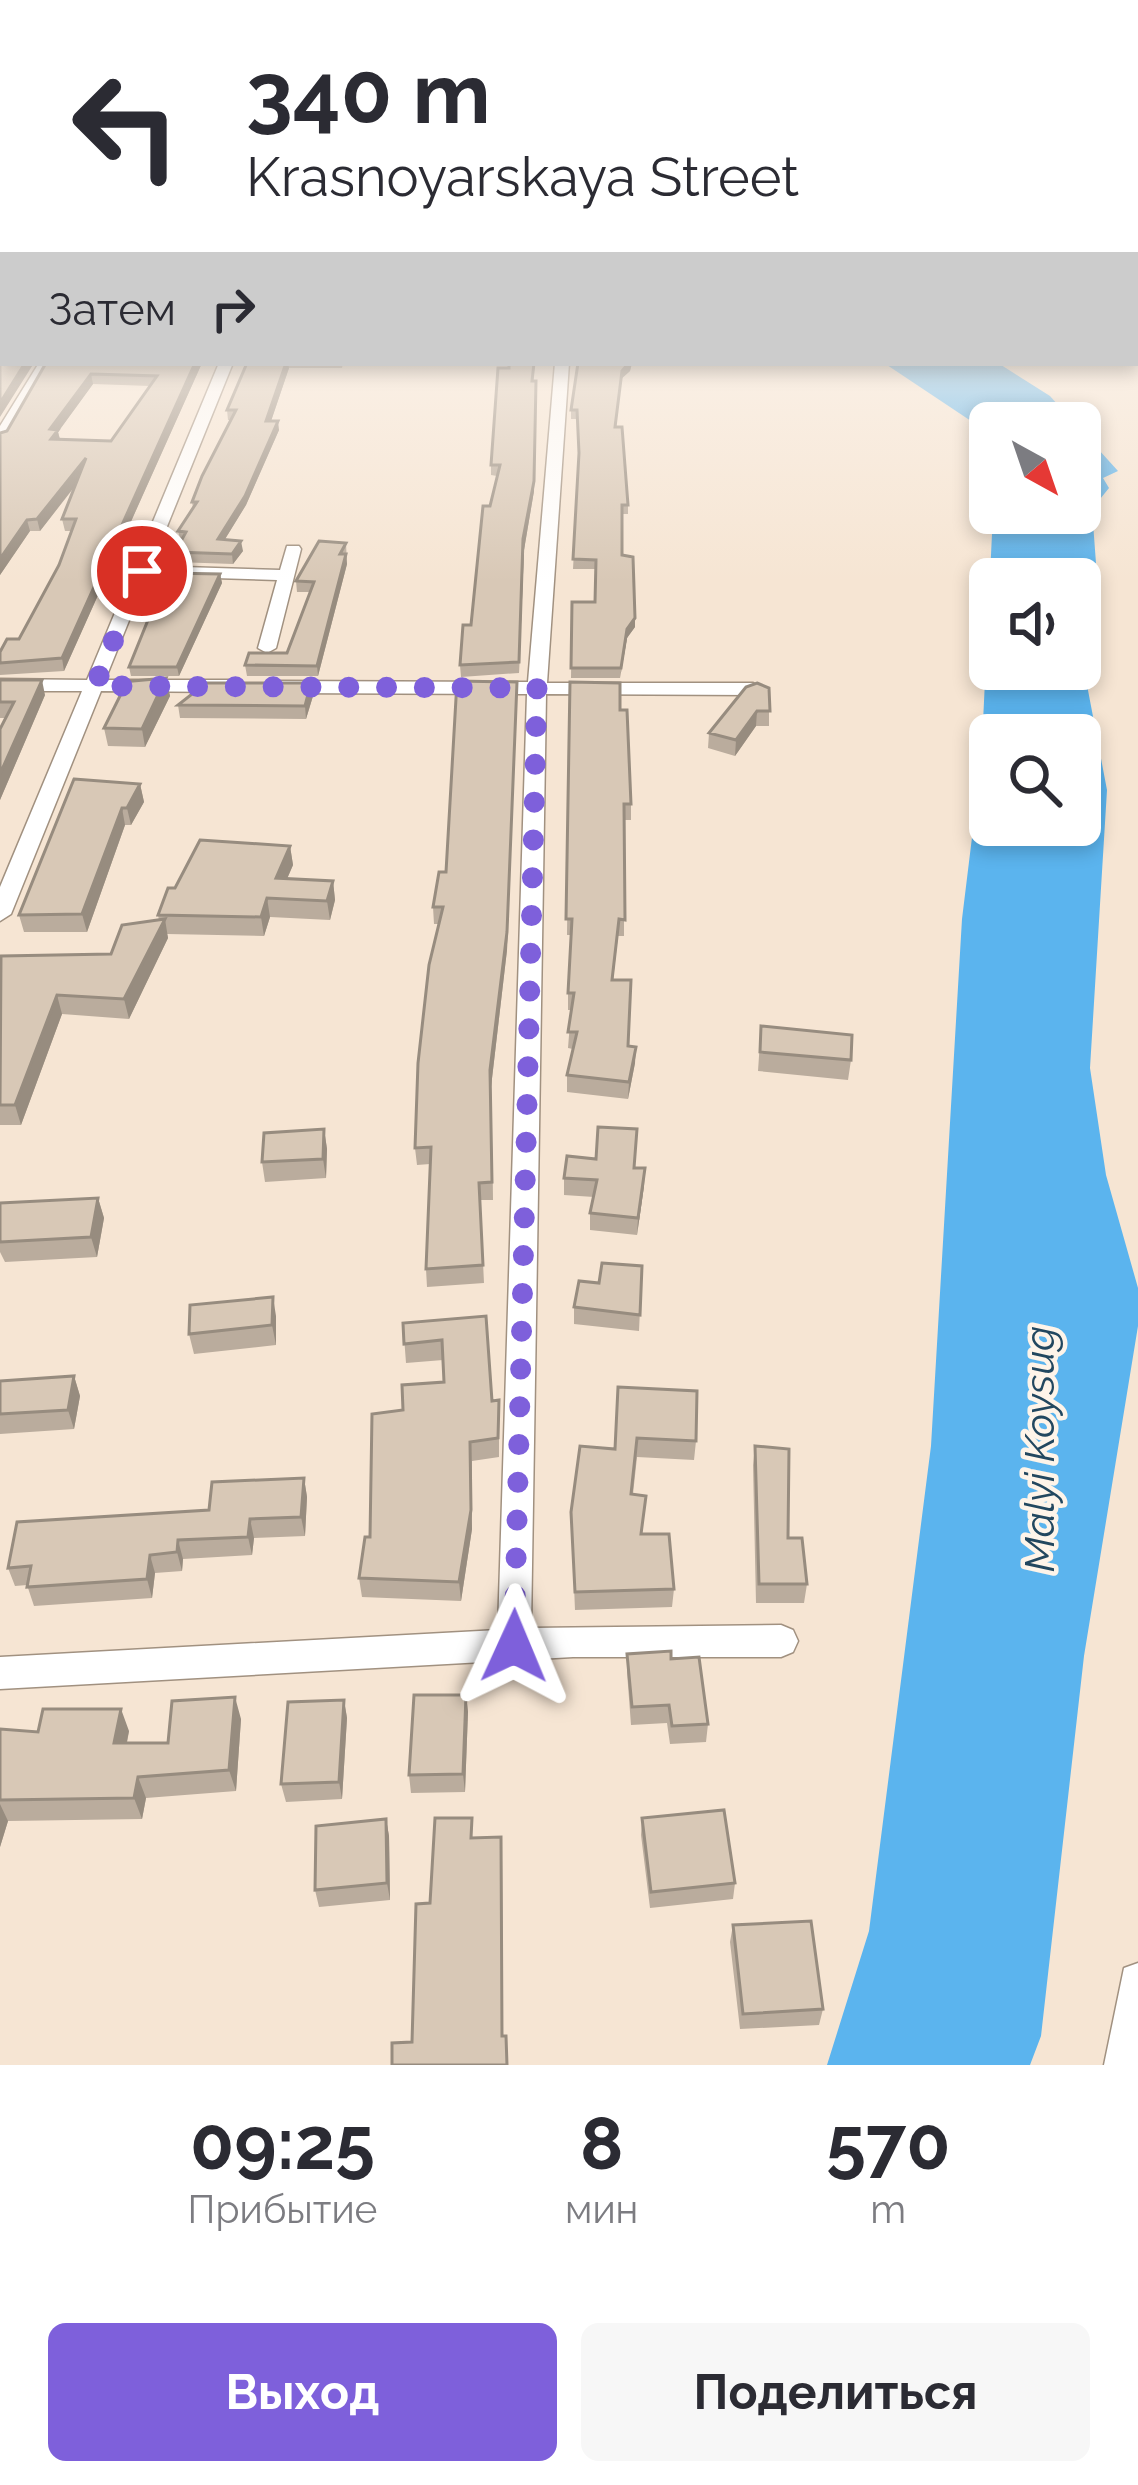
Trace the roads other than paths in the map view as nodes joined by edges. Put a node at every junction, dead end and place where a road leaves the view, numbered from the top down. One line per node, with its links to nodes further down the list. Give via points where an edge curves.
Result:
1 (30, 389): 4 (street)
2 (215, 389): 6 (street)
3 (560, 389): 11 (street)
4 (0, 438)
5 (293, 549): 7 (street)
6 (142, 571): 7 (street); 10 (street)
7 (287, 575): 8 (street)
8 (267, 648)
9 (0, 685): 10 (street)
10 (95, 686): 11 (street); 13 (street)
11 (537, 688): 12 (street); 15 (street)
12 (753, 689)
13 (0, 914)
14 (781, 1641): 15 (street)
15 (514, 1646): 16 (street)
16 (0, 1673)
17 (1138, 1982): 18 (street)
18 (1124, 2065)

